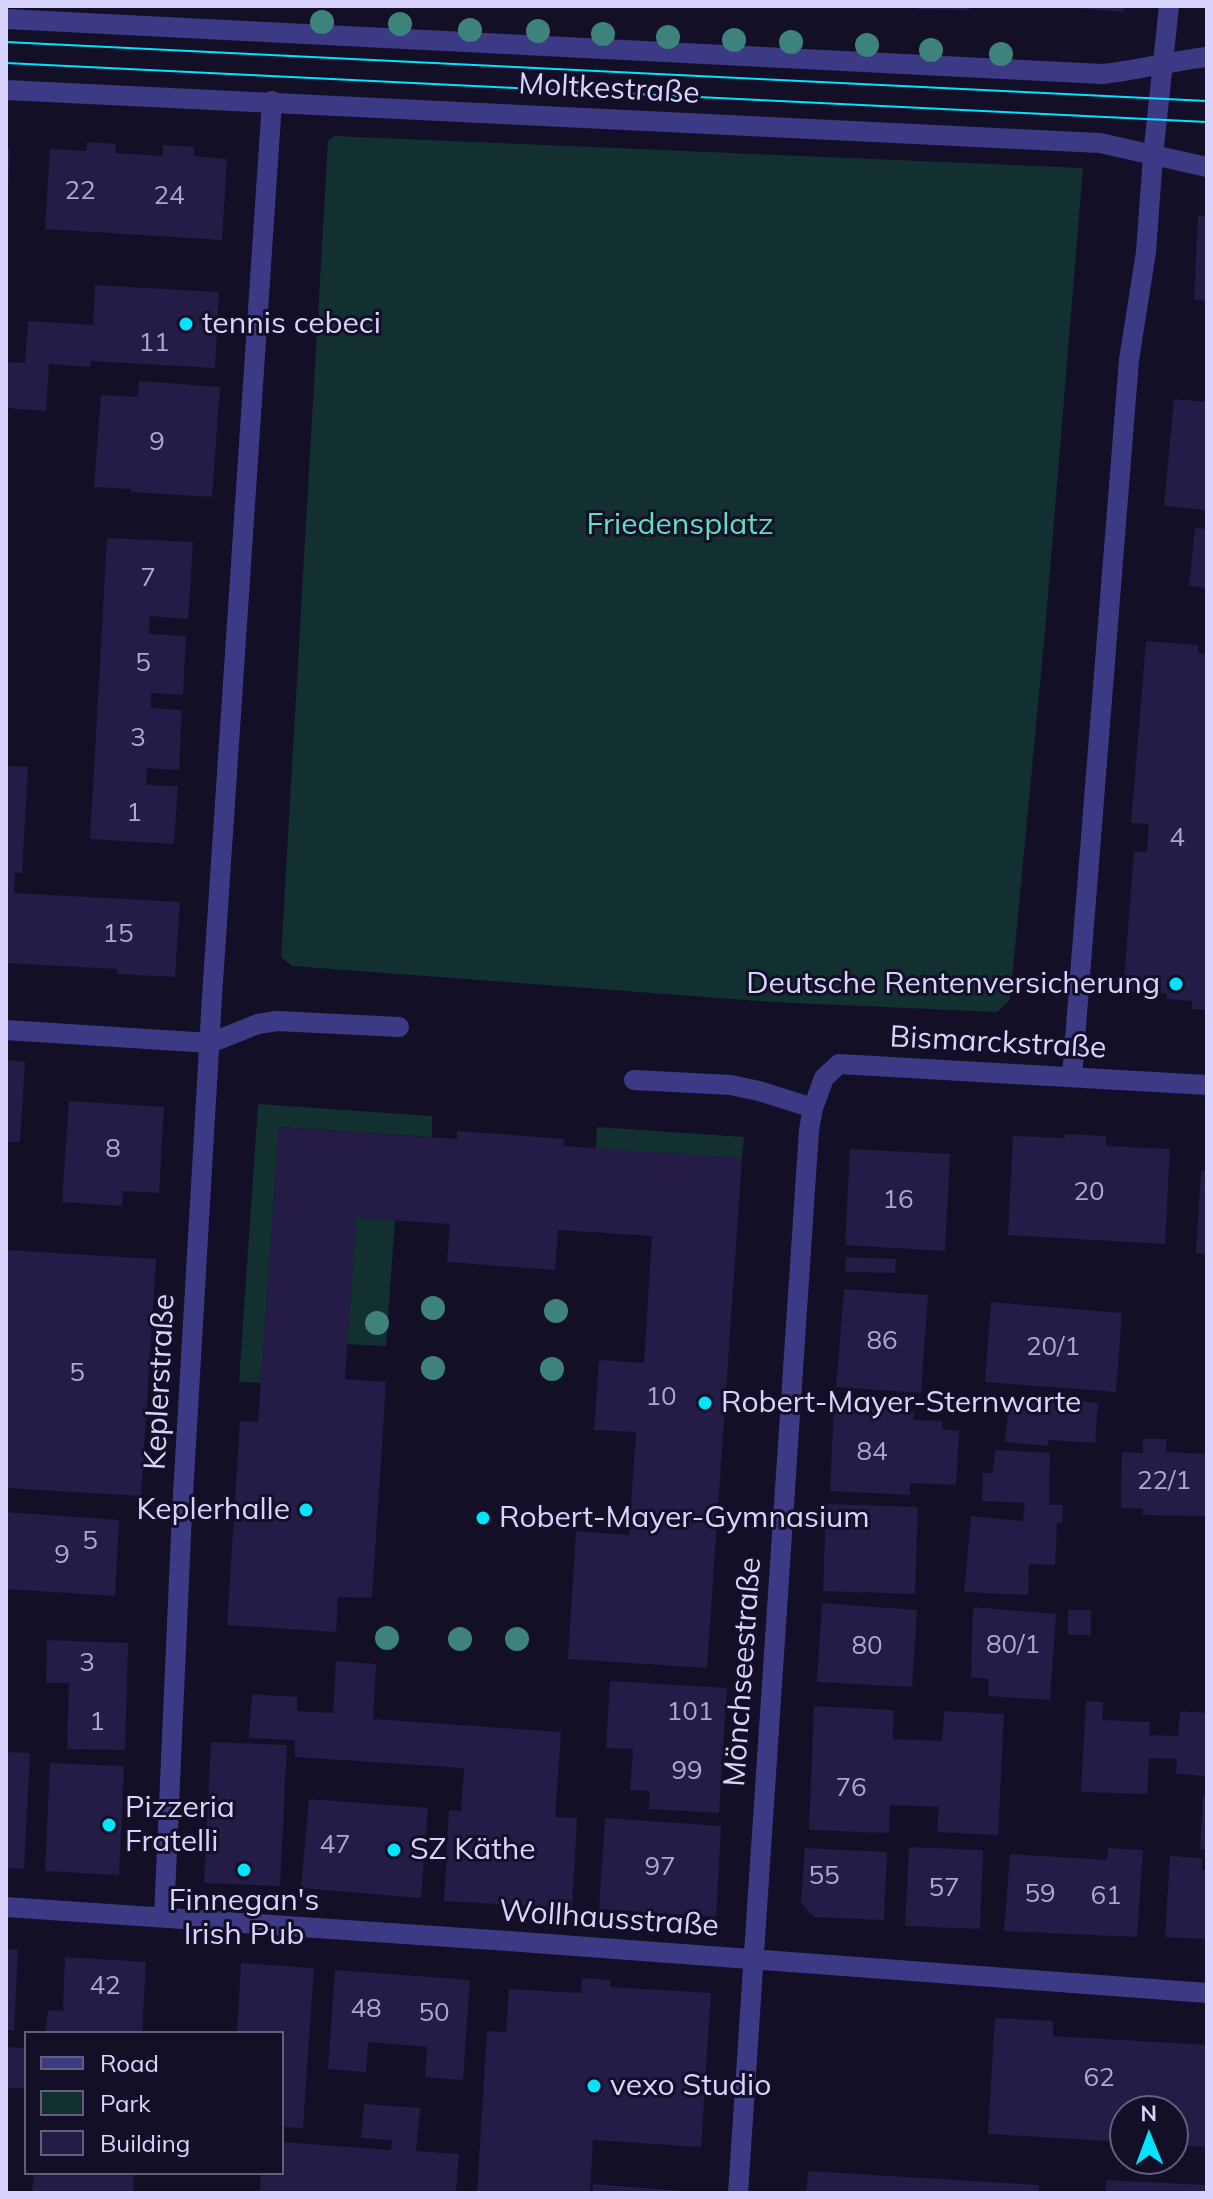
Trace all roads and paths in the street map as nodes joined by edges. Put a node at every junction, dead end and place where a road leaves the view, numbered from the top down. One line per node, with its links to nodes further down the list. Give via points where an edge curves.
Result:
1 (1169, 6): 4 (street)
2 (6, 19): 4 (street, Moltkestraße, via 1103,74)
3 (1207, 57): 4 (street, Moltkestraße)
4 (1163, 63): 7 (street)
5 (6, 90): 6 (street, Moltkestraße)
6 (272, 101): 7 (street, Moltkestraße, via 1100,143); 11 (street)
7 (1153, 156): 8 (street, Moltkestraße); 12 (street, via 1128,376)
8 (1207, 167)
9 (399, 1027): 11 (street, via 277,1021)
10 (6, 1030): 11 (street)
11 (210, 1043): 17 (street, Keplerstraße)
12 (1072, 1076): 14 (street, Bismarckstraße); 15 (street, Bismarckstraße, via 839,1064 824,1078)
13 (634, 1080): 15 (street, via 731,1085)
14 (1207, 1085)
15 (813, 1108): 18 (street, Mönchseestraße)
16 (6, 1907): 17 (street, Wollhausstraße)
17 (164, 1917): 18 (street, Wollhausstraße)
18 (754, 1959): 19 (street, Wollhausstraße); 20 (street, Mönchseestraße)
19 (1207, 1993)
20 (738, 2193)

